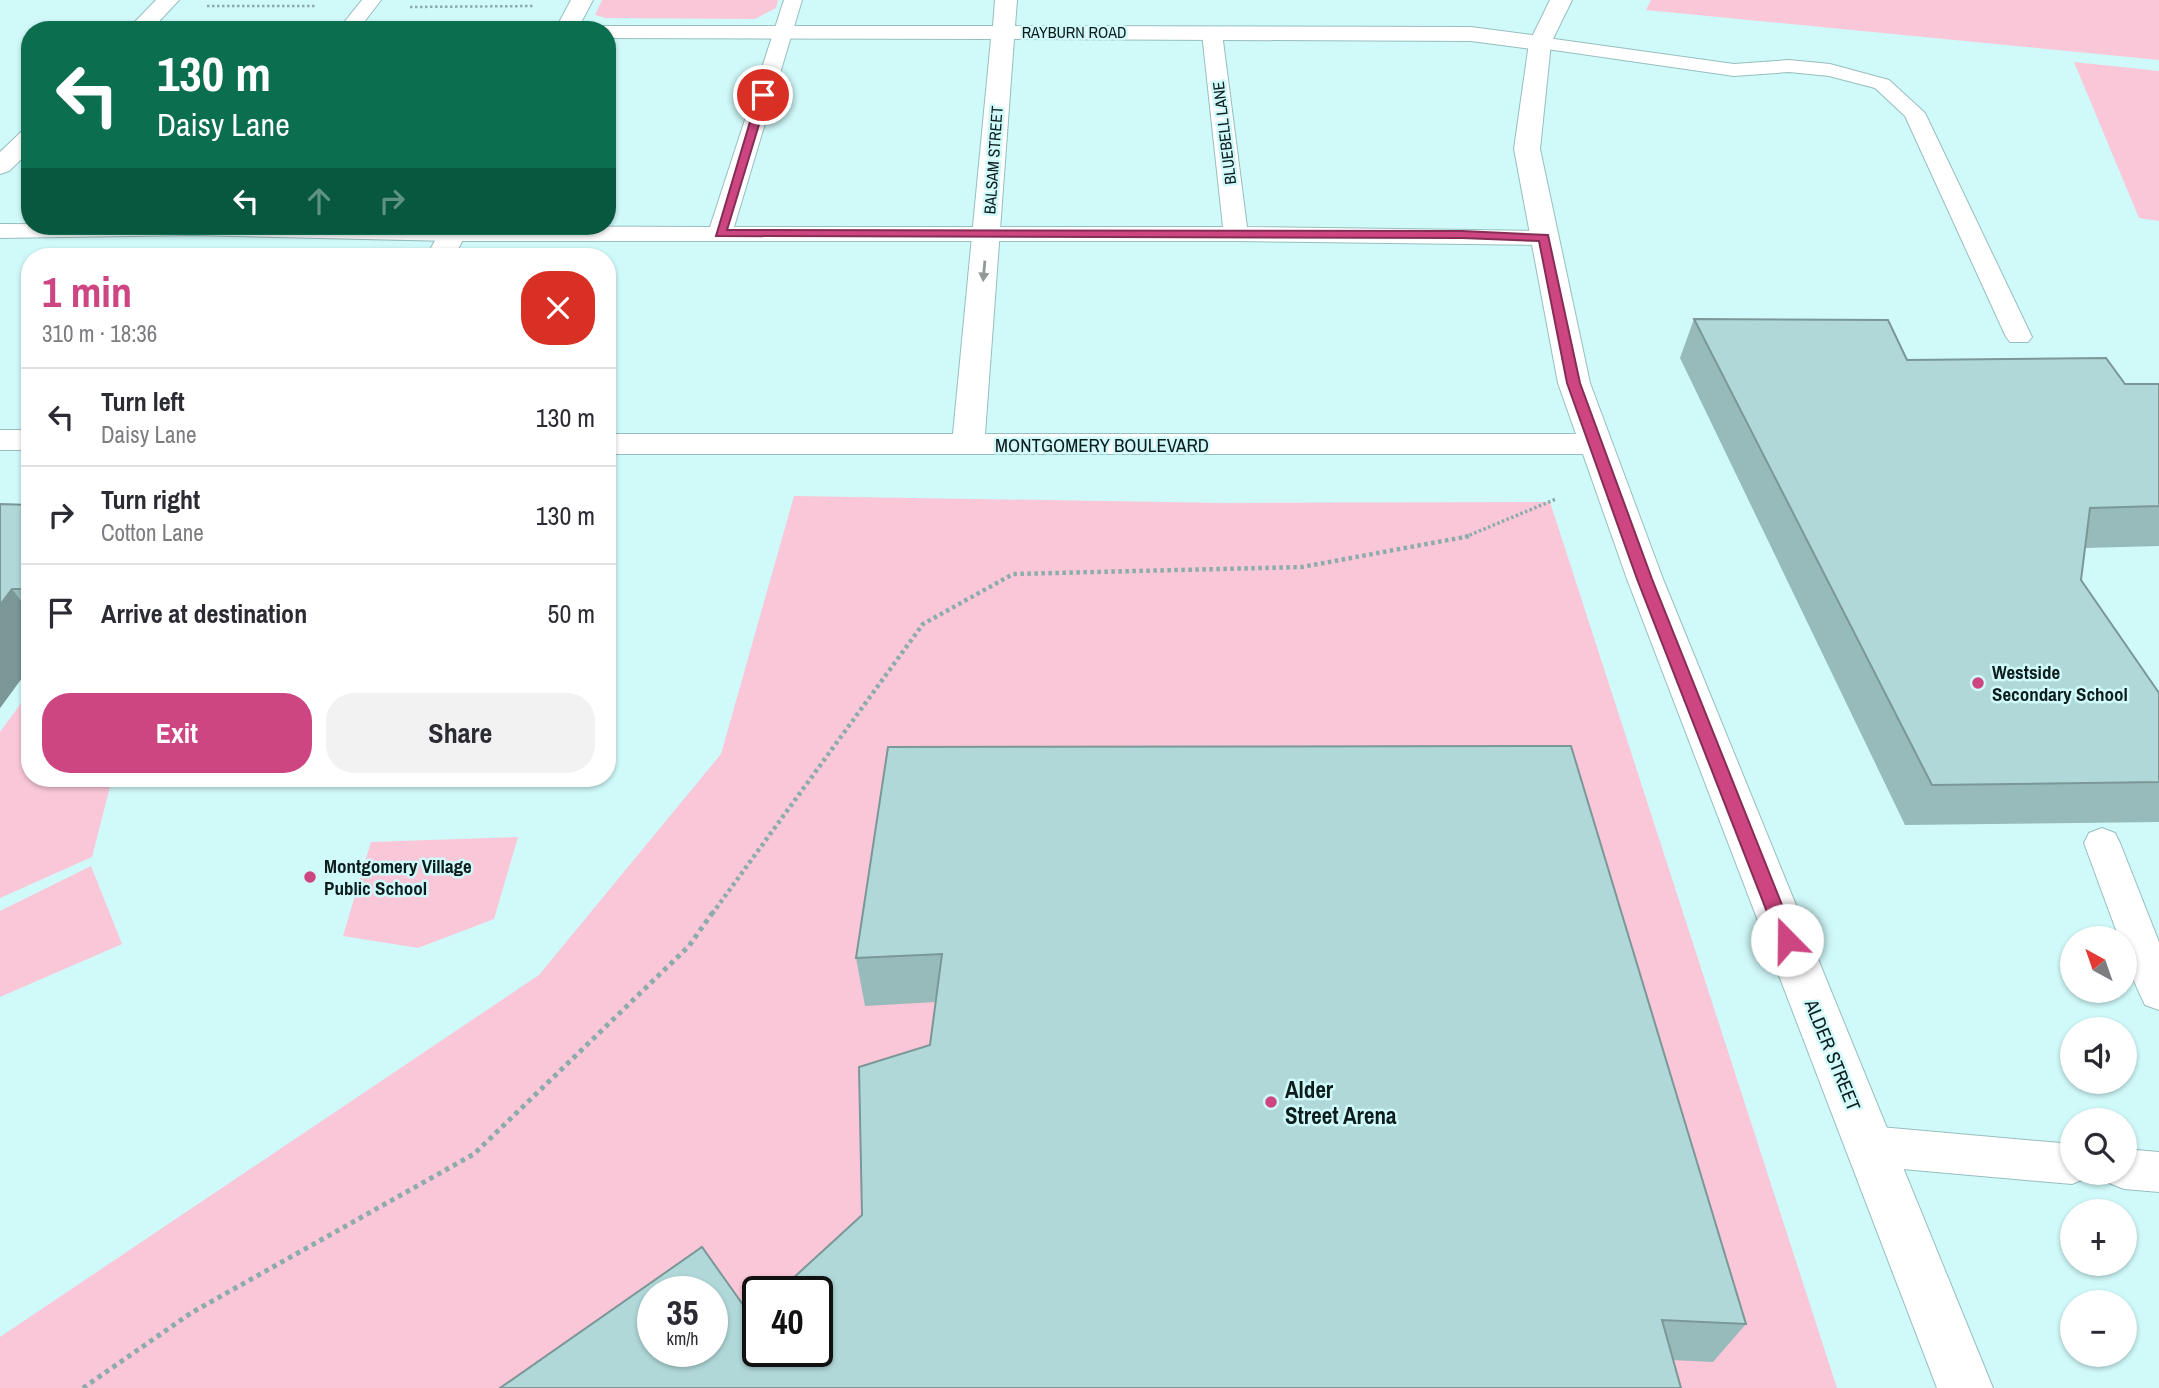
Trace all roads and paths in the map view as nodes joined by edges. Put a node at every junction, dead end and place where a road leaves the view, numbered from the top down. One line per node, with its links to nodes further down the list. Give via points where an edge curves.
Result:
1 (168, 0): 11 (street)
2 (372, 0): 12 (lane)
3 (582, 0): 13 (street)
4 (793, 0): 15 (lane)
5 (1006, 0): 16 (street, BALSAM STREET)
6 (1561, 0): 18 (street, ALDER STREET)
7 (207, 6): 8 (path)
8 (318, 6)
9 (545, 6): 10 (path)
10 (401, 7)
11 (147, 21)
12 (355, 21)
13 (571, 21)
14 (616, 31): 15 (street, RAYBURN ROAD)
15 (782, 32): 16 (street, RAYBURN ROAD); 23 (lane)
16 (1003, 32): 17 (street, RAYBURN ROAD); 26 (street, BALSAM STREET)
17 (1212, 33): 18 (street, RAYBURN ROAD, via 1471,34); 24 (lane, BLUEBELL LANE)
18 (1540, 43): 27 (street, ALDER STREET, via 1527,149); 29 (lane, via 1734,70 1789,66 1830,70 1882,84 1914,113)
19 (21, 146): 20 (street)
20 (0, 166)
21 (0, 231): 22 (lane)
22 (21, 231)
23 (720, 233): 26 (lane); 28 (lane)
24 (1236, 234): 26 (lane); 27 (lane)
25 (364, 235): 28 (lane)
26 (988, 236): 34 (street, BALSAM STREET, one-way to 34)
27 (1544, 238): 33 (street, ALDER STREET, via 1574,383)
28 (449, 239)
29 (2019, 337)
30 (0, 440): 31 (street)
31 (21, 440)
32 (616, 444): 34 (street, MONTGOMERY BOULEVARD)
33 (1596, 444): 34 (street, MONTGOMERY BOULEVARD); 38 (street, ALDER STREET)
34 (968, 445)
35 (1556, 499): 42 (path, via 1466,537 1302,567 1013,574 923,624 689,946 474,1154 191,1313)
36 (2102, 843): 37 (lane)
37 (2159, 993)
38 (1869, 1146): 39 (lane); 43 (street, ALDER STREET)
39 (2060, 1163)
40 (2137, 1170): 41 (lane)
41 (2159, 1172)
42 (83, 1388)
43 (1965, 1388)

